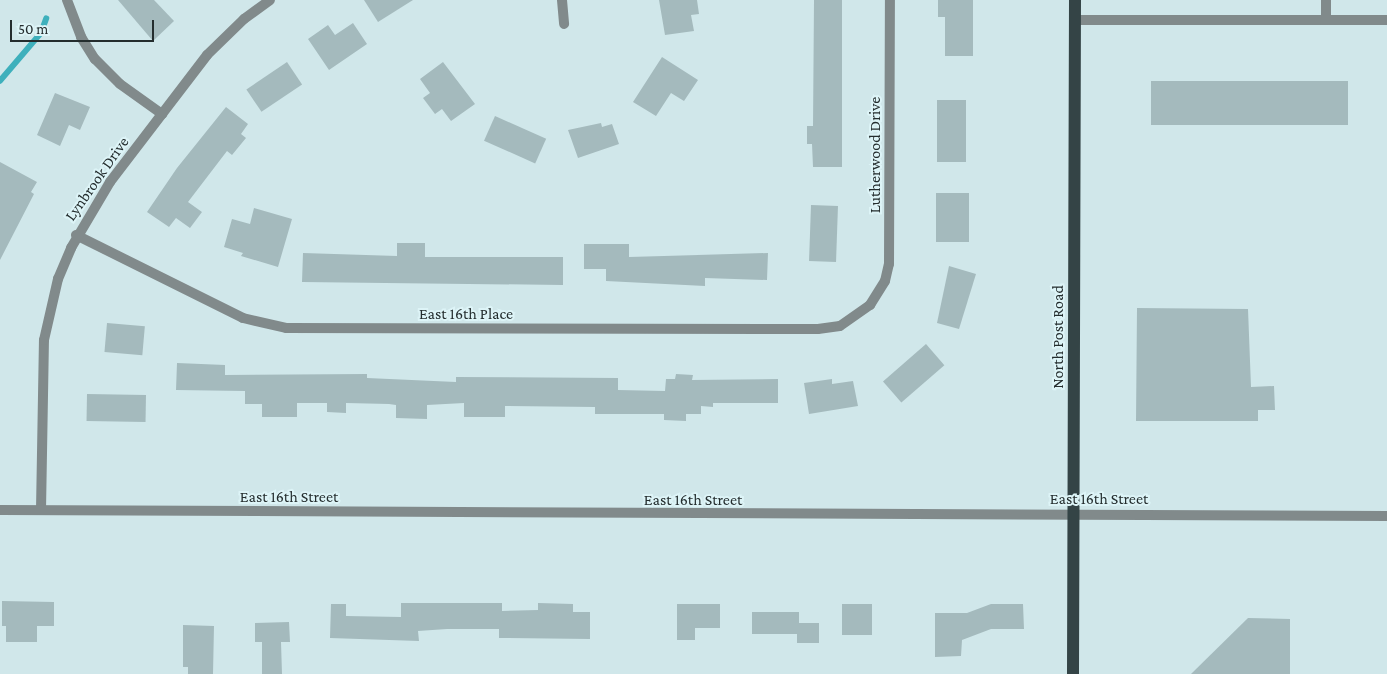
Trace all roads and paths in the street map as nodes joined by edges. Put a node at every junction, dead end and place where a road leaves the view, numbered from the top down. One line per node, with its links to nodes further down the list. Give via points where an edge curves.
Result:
1 (67, 0): 11 (street, via 81,37 95,59 120,84)
2 (270, 0): 11 (street, Lynbrook Drive, via 220,41)
3 (562, 0): 10 (street)
4 (890, 0): 13 (street, Lutherwood Drive, via 890,260 885,281)
5 (1075, 0): 7 (main road, North Post Road)
6 (1326, 0): 8 (street)
7 (1075, 20): 8 (street); 16 (main road, North Post Road)
8 (1326, 20): 9 (street)
9 (1387, 20)
10 (564, 24)
11 (162, 114): 12 (street, Lynbrook Drive, via 105,189)
12 (76, 235): 13 (street, East 16th Place, via 243,318 286,328 818,329 840,326); 15 (street, Lynbrook Drive, via 58,279 44,340)
13 (870, 305)
14 (0, 510): 15 (street, East 16th Street)
15 (41, 510): 16 (street, East 16th Street, via 628,515)
16 (1074, 513): 17 (street, East 16th Street); 18 (main road, North Post Road)
17 (1387, 516)
18 (1073, 674)

